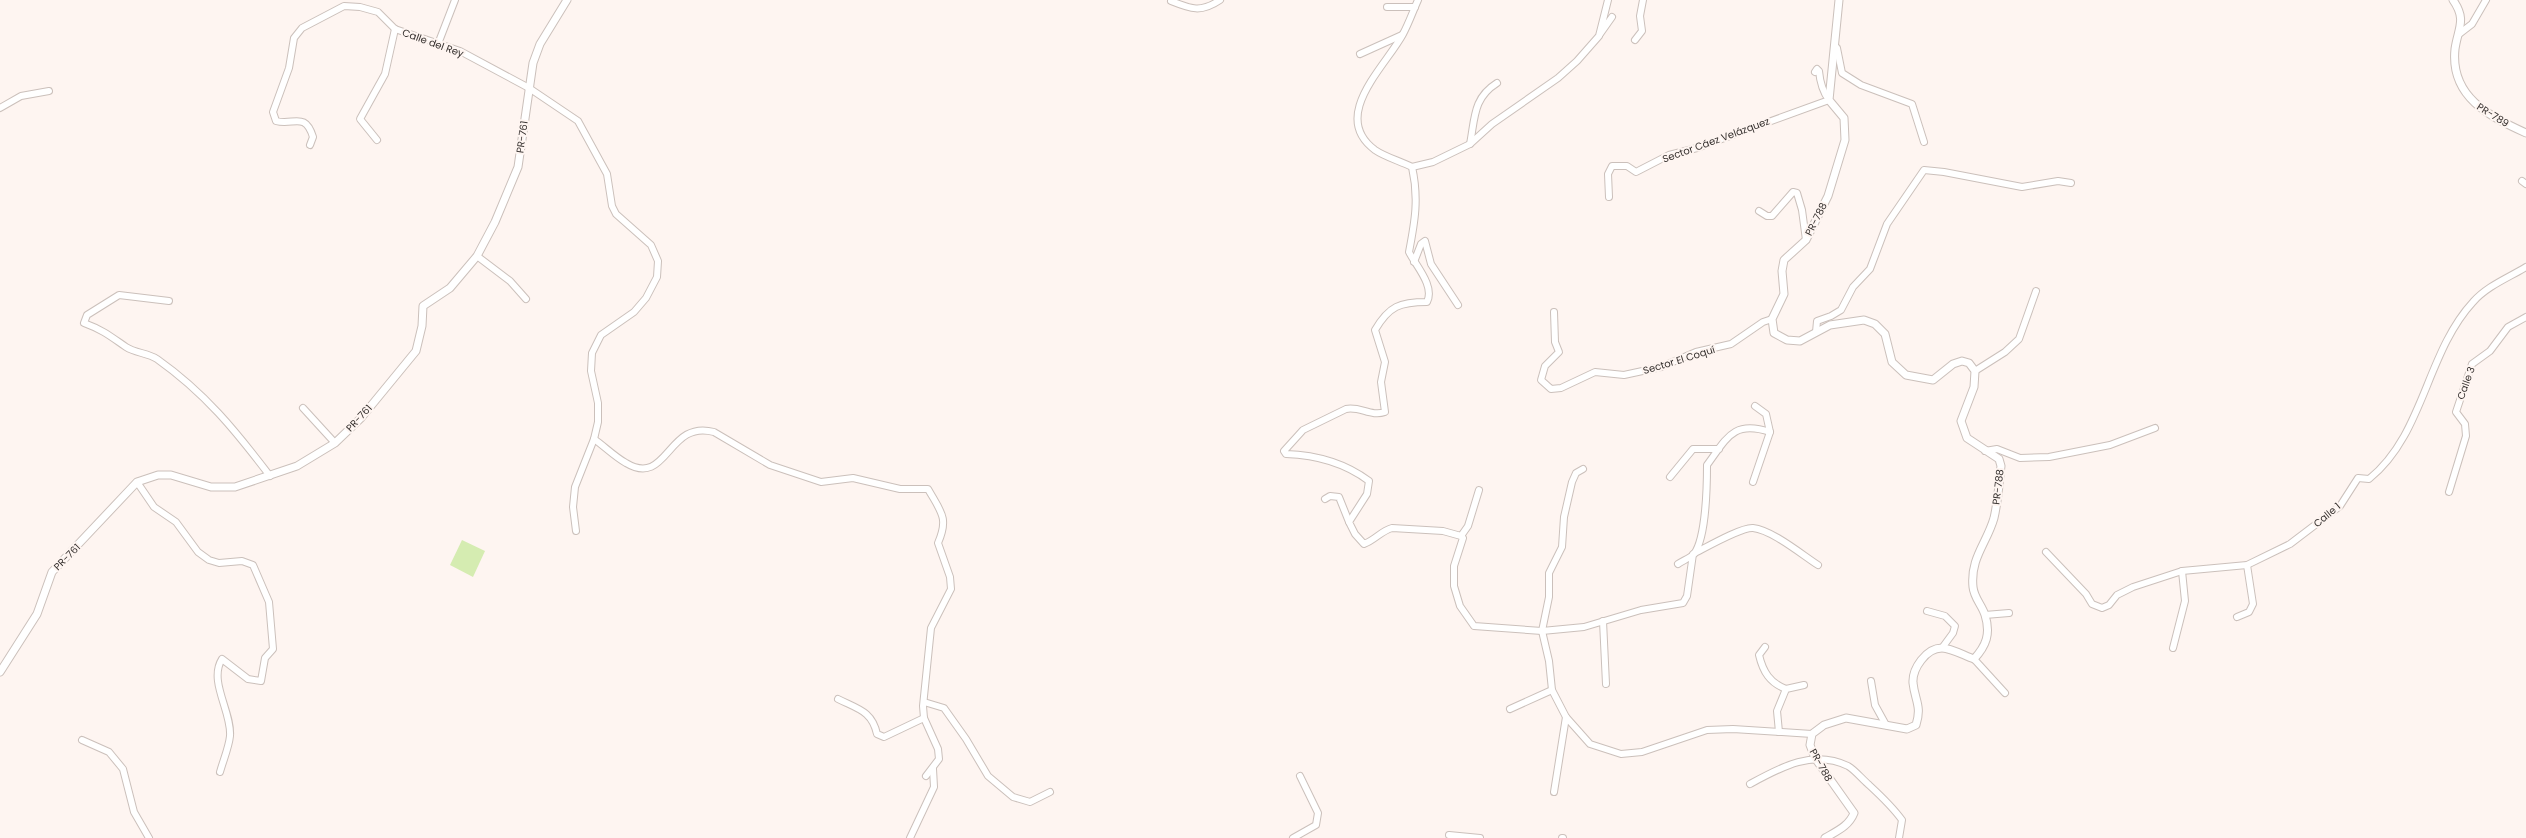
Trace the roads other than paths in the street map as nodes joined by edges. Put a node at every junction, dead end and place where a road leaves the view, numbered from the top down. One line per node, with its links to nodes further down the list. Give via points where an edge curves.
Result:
1 (455, 0): 21 (street)
2 (567, 0): 25 (street, PR-761 / PR-761, via 540,44 533,63)
3 (1220, 0): 10 (street, via 1209,7 1193,9)
4 (1418, 0): 13 (street)
5 (1608, 0): 19 (street)
6 (1643, 0): 20 (street, via 1640,16 1642,31)
7 (1839, 0): 16 (street)
8 (2453, 0): 17 (street, PR-789 / PR-789, via 2459,9 2462,23)
9 (2486, 0): 17 (street, via 2472,24)
10 (1171, 1)
11 (345, 3): 15 (street, Calle del Rey, via 378,12); 33 (street, via 302,28 294,38 289,68 273,112 276,121 300,121 306,124 313,137)
12 (1387, 7): 13 (street)
13 (1415, 7): 18 (street)
14 (1612, 17): 19 (street)
15 (395, 29): 21 (street, Calle del Rey); 30 (street, via 385,74 360,119)
16 (1834, 33): 27 (street); 31 (street, via 1842,73 1861,85 1912,104)
17 (2459, 34): 29 (street, PR-789 / PR-789, via 2455,49 2456,69 2458,80 2469,99 2499,120)
18 (1403, 35): 22 (street); 34 (street, via 1372,79 1359,108 1357,122 1361,135 1376,150)
19 (1599, 36): 32 (street, via 1558,78 1492,124)
20 (1635, 40)
21 (438, 44): 25 (street, Calle del Rey, via 460,51)
22 (1360, 54)
23 (1815, 72): 27 (street, via 1818,70 1824,94)
24 (1497, 83): 32 (street, via 1486,89 1478,99)
25 (529, 88): 39 (street, PR-761 / PR-761, via 518,167 495,222); 55 (street, Calle del Rey, via 578,121 607,174 612,206 616,214 651,245 658,261 657,277 646,298 634,312 601,335 592,353 591,371 598,403 598,422)
26 (49, 91): 28 (street, via 21,96)
27 (1829, 100): 36 (street, Sector Cáez Velázquez, via 1697,148 1669,155 1636,172 1627,166 1612,166 1608,174); 38 (street, PR-788 / PR-788, via 1844,118 1845,140 1828,196)
28 (0, 108)
29 (2526, 133)
30 (377, 140)
31 (1924, 142)
32 (1470, 144): 34 (street, via 1433,162)
33 (310, 145)
34 (1412, 166): 40 (street, via 1417,189 1416,220 1409,252)
35 (2071, 183): 49 (street, via 2058,181 2022,187 1924,170 1887,224 1870,270 1853,288 1841,310 1817,321)
36 (1609, 197)
37 (1759, 211): 38 (street, via 1772,216 1789,195 1797,193)
38 (1806, 240): 48 (street, PR-788 / PR-788, via 1784,260 1784,294)
39 (476, 256): 43 (street, via 510,281); 56 (street, PR-761 / PR-761, via 450,288 423,306 422,326 416,352 361,418)
40 (1414, 262): 45 (street, via 1421,244 1426,241 1431,264); 67 (street, via 1428,285 1430,297 1427,302 1409,302 1394,307 1384,315 1375,330 1384,362 1381,382 1385,412 1377,415 1353,407 1346,409 1303,430 1284,451 1286,454 1307,454 1334,462 1358,472 1369,481 1367,494)
41 (2526, 267): 74 (street, Calle 1, via 2472,302 2451,334 2402,440 2384,467 2369,479 2358,478 2340,506 2290,544)
42 (2036, 291): 50 (street, via 2019,339 2005,352)
43 (526, 299)
44 (169, 301): 60 (street, via 119,295 87,315 84,323 105,331 127,348 155,358 196,390 234,428)
45 (1458, 305)
46 (1554, 312): 48 (street, Sector El Coquí, via 1555,342 1559,352 1545,366 1541,380 1551,389 1561,388 1595,372 1624,375 1661,367 1696,352 1731,344 1763,322)
47 (2526, 317): 65 (street, Calle 3, via 2508,327 2490,352 2472,364 2456,412 2465,424 2466,436)
48 (1772, 319): 49 (street, via 1774,333 1787,340 1800,341)
49 (1816, 332): 50 (street, via 1830,325 1864,320 1875,324 1885,334 1892,362 1906,375 1932,380 1953,364 1962,361 1969,363)
50 (1975, 371): 58 (street, PR-788 / PR-788, via 1974,387 1961,421 1967,438)
51 (1755, 406): 54 (street, via 1766,414)
52 (303, 408): 56 (street)
53 (2155, 428): 58 (street, via 2110,445 2048,458 2020,458 1997,449)
54 (1770, 432): 57 (street, via 1754,427 1743,428 1734,432); 63 (street, via 1762,449)
55 (594, 438): 68 (street, Calle del Rey, via 575,487 573,507); 94 (street, via 626,464 642,469 658,464 678,438 696,430 706,430 714,432 770,465 820,482 853,478 900,489 928,489 944,516 945,528 938,544 950,578 951,589 931,628)
56 (335, 443): 60 (street, PR-761 / PR-761, via 297,466)
57 (1719, 449): 61 (street, via 1693,449); 71 (street, via 1707,465 1707,501 1702,518 1702,532)
58 (1985, 451): 78 (street, PR-788 / PR-788, via 1999,459 2001,466 1994,519 1974,560 1973,587 1975,597)
59 (1583, 469): 81 (street, via 1576,473 1572,482 1564,517 1562,547 1549,573 1549,597)
60 (270, 476): 62 (street, PR-761 / PR-761, via 236,487 211,487 171,475 158,475)
61 (1670, 477)
62 (137, 482): 86 (street, PR-761 / PR-761, via 52,572 37,614); 104 (street, via 154,507 176,522 198,552 209,560 219,563 242,561 253,565 269,602 273,649 265,658 261,681 248,680 222,659 218,664 219,683 230,735)
63 (1753, 482)
64 (1479, 490): 69 (street, via 1468,526)
65 (2449, 492)
66 (1325, 499): 67 (street, via 1330,496 1339,497)
67 (1349, 522): 69 (street, via 1364,544 1373,541 1384,530 1392,528 1442,531)
68 (576, 531)
69 (1460, 536): 81 (street, via 1462,538 1454,566 1454,586 1460,606 1474,626)
70 (2046, 552): 75 (street, Calle 1, via 2086,594 2092,604 2102,608 2133,586)
71 (1694, 554): 72 (street); 73 (street, via 1731,535 1752,528 1770,535); 80 (street, via 1687,596 1683,603 1641,610)
72 (1678, 564)
73 (1818, 565)
74 (2247, 565): 75 (street, Calle 1); 79 (street, via 2253,604 2249,612)
75 (2182, 571): 84 (street, via 2185,601)
76 (1927, 611): 83 (street, via 1945,616 1955,626)
77 (2008, 613): 78 (street)
78 (1985, 615): 85 (street, PR-788 / PR-788, via 1988,639)
79 (2237, 617)
80 (1603, 621): 81 (street, via 1584,627); 88 (street)
81 (1542, 631): 91 (street, via 1550,661)
82 (1765, 648): 90 (street, via 1759,655 1762,668 1774,685)
83 (1942, 648): 85 (street); 98 (street, PR-788 / PR-788, via 1928,652 1915,669 1913,683 1920,712 1916,725 1907,729)
84 (2173, 648)
85 (1974, 660): 92 (street)
86 (0, 672)
87 (1871, 681): 98 (street, via 1875,705)
88 (1606, 684)
89 (1804, 685): 90 (street)
90 (1786, 689): 99 (street, via 1778,711)
91 (1552, 690): 95 (street); 96 (street)
92 (2005, 693)
93 (838, 699): 97 (street, via 870,716 877,734 884,737)
94 (924, 702): 97 (street); 108 (street, via 944,708 988,776 1013,796 1030,802)
95 (1510, 709)
96 (1566, 717): 99 (street, via 1590,744 1621,754 1642,752 1707,730); 109 (street)
97 (924, 718): 103 (street, via 938,749 939,759)
98 (1886, 725): 100 (street, PR-788 / PR-788, via 1846,718 1824,725)
99 (1780, 732): 100 (street)
100 (1812, 734): 102 (street, PR-788 / PR-788, via 1810,746)
101 (82, 740): 111 (street, via 109,752 123,769 134,812)
102 (1815, 758): 107 (street, via 1787,764); 115 (street, PR-788 / PR-788, via 1854,813 1845,826); 116 (street, via 1849,767 1892,806 1902,820)
103 (933, 769): 105 (street); 112 (street, via 934,787)
104 (220, 772)
105 (926, 776)
106 (1300, 776): 113 (street, via 1318,813 1316,825)
107 (1750, 784)
108 (1050, 792)
109 (1554, 792)
110 (1449, 834): 114 (street)
111 (149, 838)
112 (910, 838)
113 (1293, 838)
114 (1480, 838)
115 (1825, 838)
116 (1899, 838)

